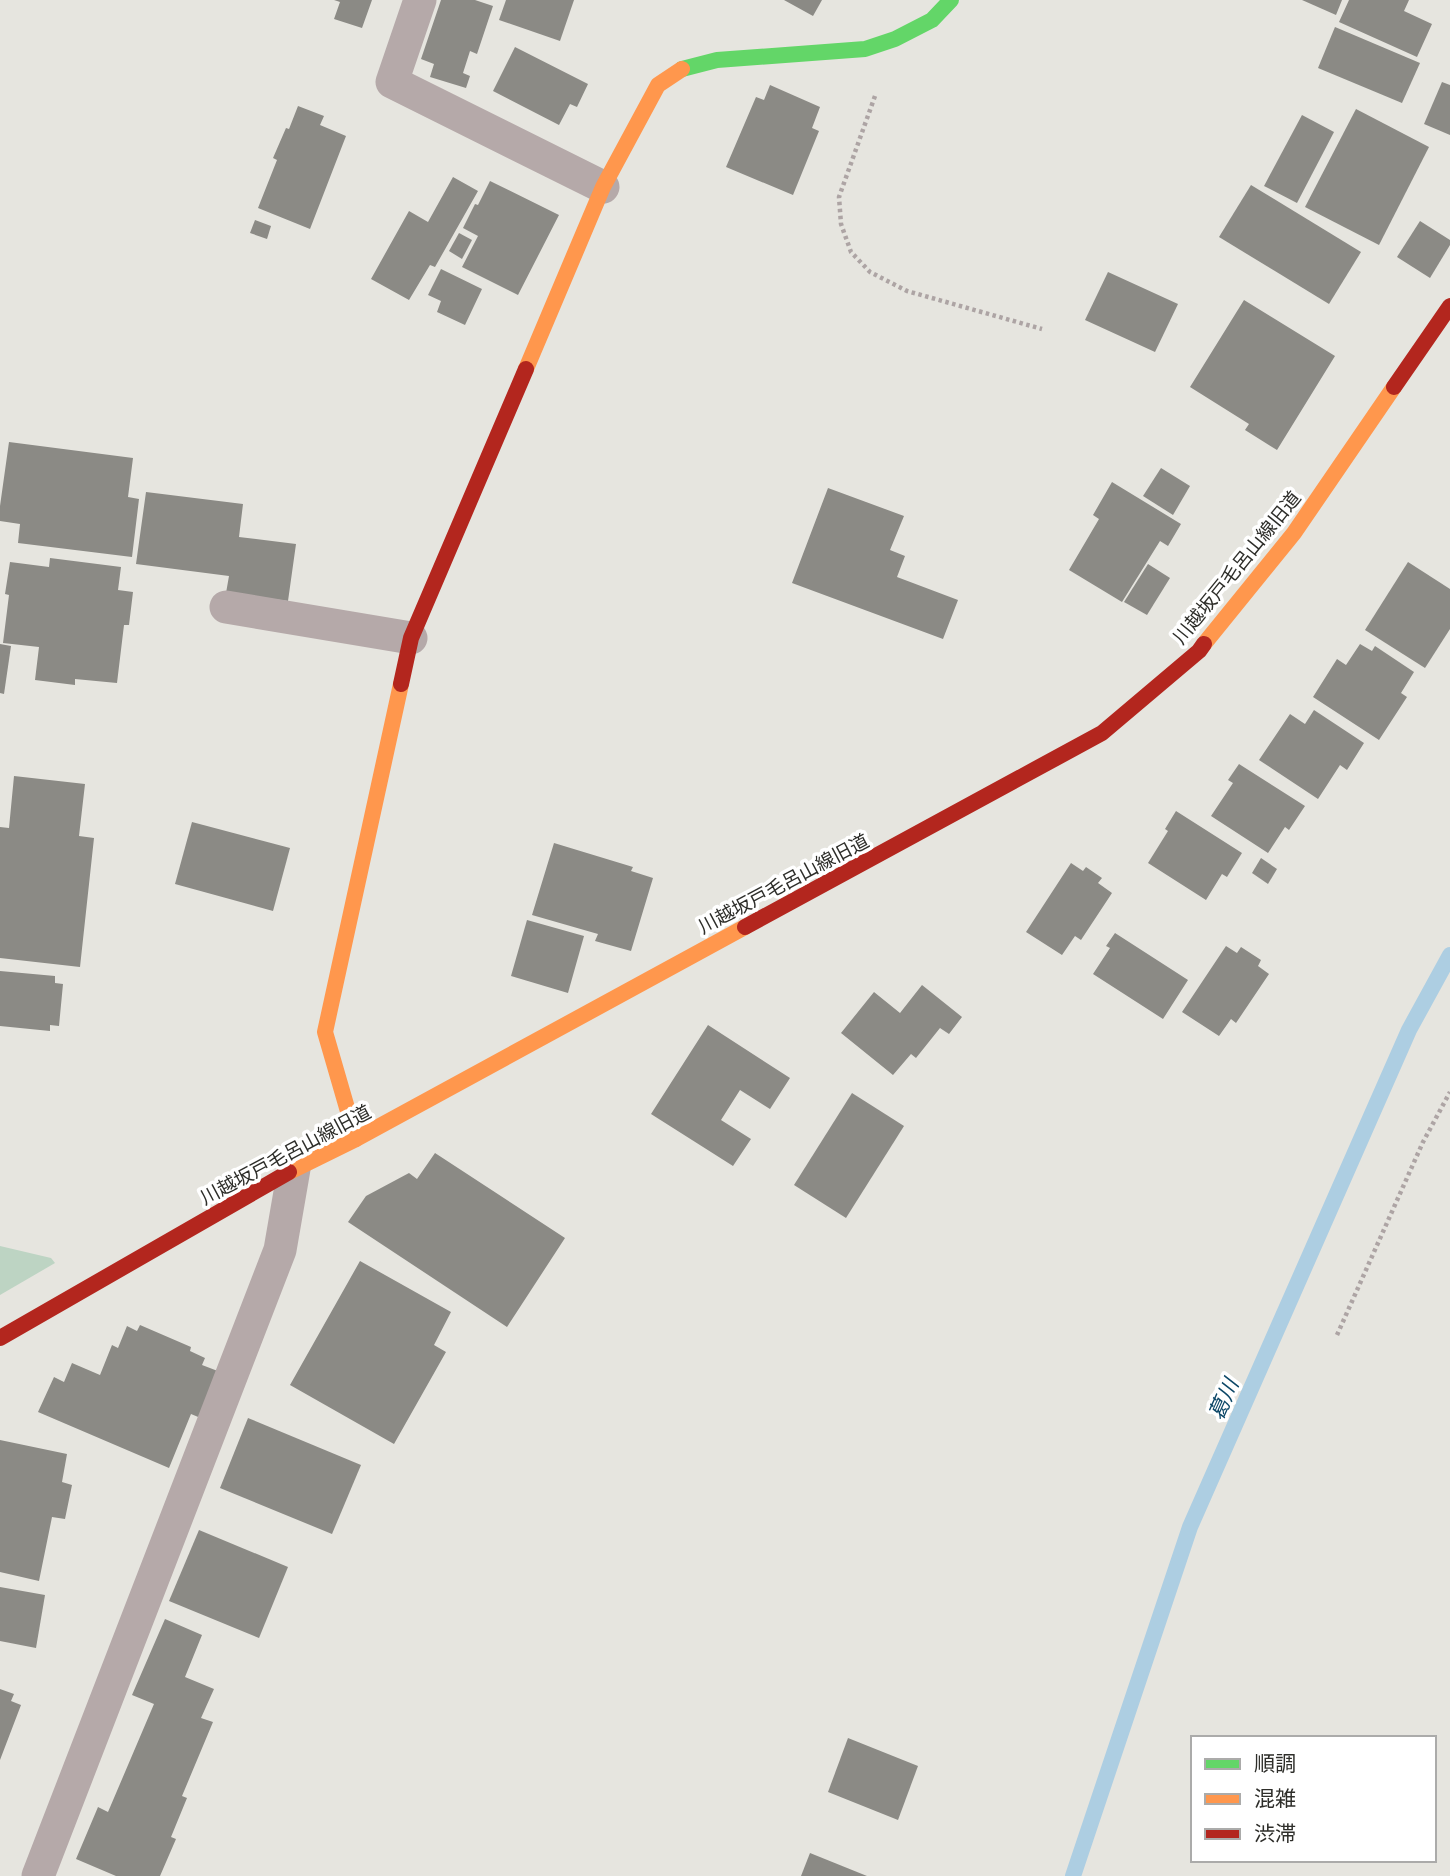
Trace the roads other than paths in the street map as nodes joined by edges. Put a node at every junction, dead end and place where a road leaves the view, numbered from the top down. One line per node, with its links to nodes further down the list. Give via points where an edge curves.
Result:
1 (420, 0): 3 (lane, via 392,82)
2 (951, 0): 3 (street, via 932,20 866,49 717,60 682,69 658,85)
3 (603, 187): 6 (street)
4 (1450, 306): 7 (street, 川越坂戸毛呂山線旧道, via 1294,534 1208,640 1101,733)
5 (226, 607): 6 (lane)
6 (411, 638): 7 (street, via 325,1032)
7 (356, 1139): 8 (street, 川越坂戸毛呂山線旧道)
8 (294, 1169): 9 (street, 川越坂戸毛呂山線旧道); 10 (lane, via 279,1250)
9 (0, 1338)
10 (38, 1876)

